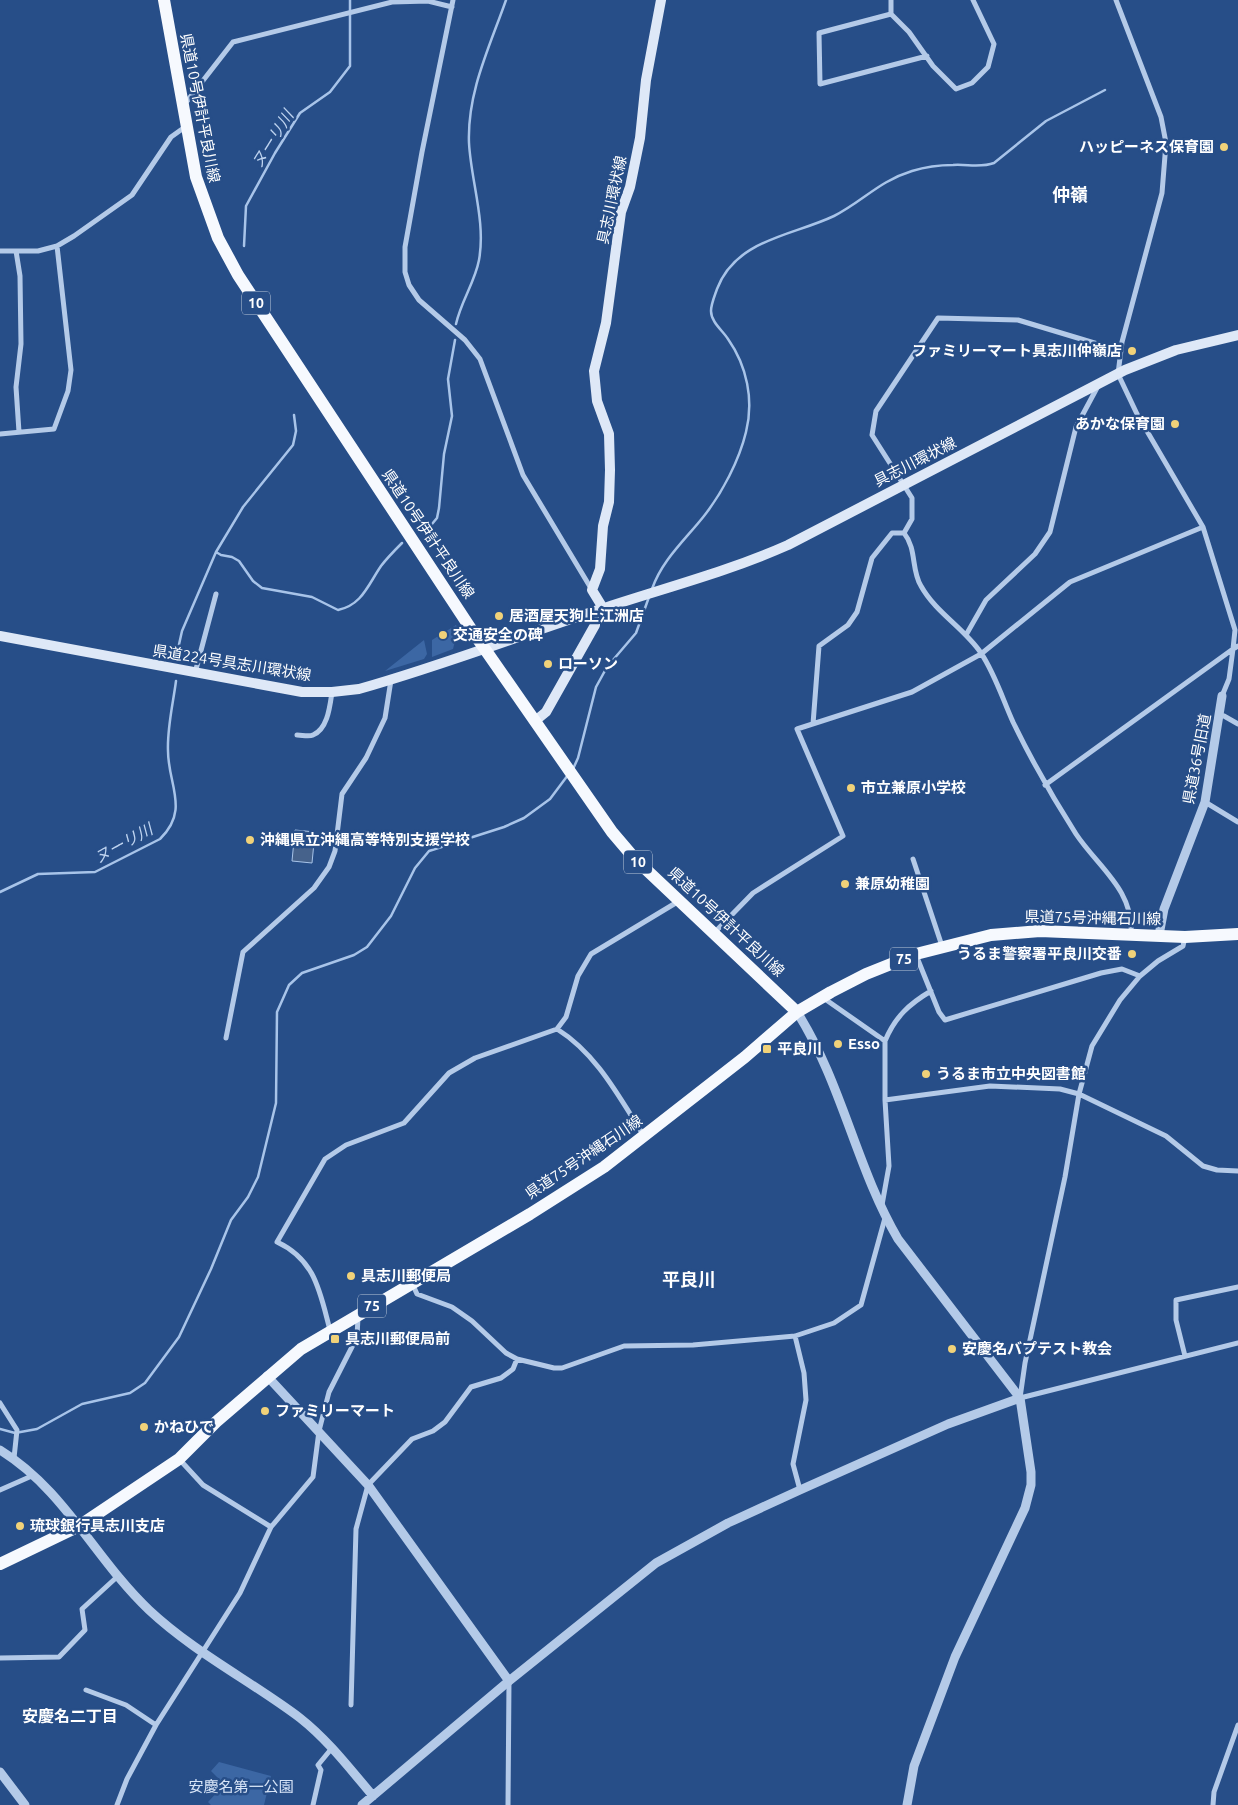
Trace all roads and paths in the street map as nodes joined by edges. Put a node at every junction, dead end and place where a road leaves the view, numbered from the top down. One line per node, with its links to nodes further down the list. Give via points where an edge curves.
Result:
1 (164, 0): 10 (main road, 県道10号伊計平良川線 / 10)
2 (453, 0): 7 (street)
3 (661, 0): 24 (main road, 具志川環状線, via 646,80 640,138 621,212 606,323 594,371 598,401 609,434 610,470 600,569)
4 (891, 0): 8 (street)
5 (973, 0): 9 (street, via 994,44 988,67 972,84 956,89 932,66)
6 (1116, 0): 16 (street, via 1161,116 1166,143 1162,192)
7 (452, 7): 10 (street, via 428,1 392,2 234,42); 24 (street, via 405,248 405,272 419,300 465,340 480,359 524,475)
8 (891, 14): 9 (street); 9 (street, via 819,33 820,84)
9 (927, 56)
10 (182, 107): 11 (main road, 県道10号伊計平良川線 / 10)
11 (185, 127): 12 (street, via 171,137 132,195); 30 (main road, 県道10号伊計平良川線 / 10, via 201,194 218,238 238,276)
12 (56, 246): 14 (street, via 38,251); 19 (street, via 70,382 54,429)
13 (0, 250): 14 (street)
14 (16, 251): 19 (street, via 20,276 21,344 16,387)
15 (1238, 336): 17 (main road, 具志川環状線, via 1176,350)
16 (1121, 351): 17 (street); 21 (street, via 1018,320 938,318 876,412 872,435)
17 (1118, 374): 18 (main road, 具志川環状線); 22 (street, 県道36号旧道, via 1137,414)
18 (1099, 384): 21 (main road, 具志川環状線); 27 (street, via 1076,428 1050,532 1035,554 986,600)
19 (19, 432): 20 (street)
20 (0, 434)
21 (905, 484): 23 (street, via 912,498 912,518); 26 (main road, 具志川環状線, via 759,558 694,582)
22 (1203, 527): 29 (street, 県道36号旧道, via 1235,630); 31 (street, via 1070,582)
23 (904, 533): 27 (street, via 911,541 919,584 937,609); 38 (street, via 892,533 872,558 857,612 848,625 819,646)
24 (592, 590): 26 (main road)
25 (216, 594): 32 (street)
26 (598, 610): 30 (main road, 具志川環状線); 37 (main road, via 594,625 546,712)
27 (966, 635): 31 (street)
28 (0, 636): 32 (main road, 県道224号具志川環状線)
29 (1236, 647): 35 (street, 県道36号旧道); 41 (street)
30 (485, 648): 33 (main road, 県道224号具志川環状線); 37 (main road, 県道10号伊計平良川線 / 10)
31 (981, 654): 38 (street, via 912,692); 41 (street)
32 (195, 673): 34 (main road, 県道224号具志川環状線, via 302,692)
33 (392, 680): 34 (main road, 県道224号具志川環状線, via 360,689); 58 (street, via 385,718 366,758 342,794 335,851 328,867 314,888 243,952)
34 (332, 692): 40 (street, via 328,716 318,731 312,736)
35 (1222, 696): 36 (street, 県道36号旧道)
36 (1219, 715): 39 (street); 42 (street, 県道36号旧道)
37 (535, 721): 45 (main road, 県道10号伊計平良川線 / 10, via 612,832)
38 (813, 724): 46 (street, via 797,729 843,836 753,893)
39 (1238, 724)
40 (297, 735)
41 (1045, 785): 47 (street, via 1082,843 1126,898)
42 (1205, 802): 43 (street); 49 (street, 県道36号旧道, via 1164,909)
43 (1238, 822)
44 (912, 859): 51 (street)
45 (679, 901): 46 (main road, 県道10号伊計平良川線 / 10); 57 (street, via 591,954 578,976 566,1017)
46 (714, 933): 56 (main road, 県道10号伊計平良川線 / 10)
47 (1131, 934): 49 (main road, 県道75号沖縄石川線 / 75); 51 (main road, 県道75号沖縄石川線 / 75, via 1040,931 991,935)
48 (1238, 934): 50 (main road, 県道75号沖縄石川線 / 75)
49 (1159, 936): 50 (main road, 県道75号沖縄石川線 / 75)
50 (1185, 937): 53 (street, via 1183,946)
51 (942, 946): 52 (main road, 県道75号沖縄石川線 / 75)
52 (916, 954): 54 (street); 55 (main road, 県道75号沖縄石川線 / 75)
53 (1140, 976): 54 (street, via 1122,969 1101,973 945,1020 938,1012); 60 (street, via 1120,1000 1092,1046)
54 (931, 991): 59 (street, via 900,1014)
55 (821, 997): 56 (main road, 県道75号沖縄石川線 / 75); 59 (street)
56 (797, 1012): 62 (main road, 県道75号沖縄石川線 / 75); 64 (street, via 843,1105)
57 (556, 1029): 62 (street, via 572,1039 603,1072); 68 (street, via 475,1058 449,1073 404,1123 346,1145 325,1159 277,1242 286,1246 314,1273)
58 (226, 1038)
59 (885, 1041): 61 (street)
60 (1079, 1094): 61 (street, via 1060,1089 990,1086); 63 (street, via 1166,1136 1203,1166); 74 (street, via 1065,1177 1024,1363)
61 (885, 1100): 64 (street, via 889,1166)
62 (644, 1136): 65 (main road, 県道75号沖縄石川線 / 75, via 530,1214)
63 (1238, 1171)
64 (883, 1214): 69 (street, via 861,1305 834,1323); 74 (street, via 913,1262)
65 (412, 1283): 67 (main road, 県道75号沖縄石川線 / 75); 72 (street, via 417,1294 452,1307)
66 (1238, 1287): 71 (street, via 1176,1300 1176,1320)
67 (357, 1314): 68 (main road, 県道75号沖縄石川線 / 75); 76 (street, via 357,1337 328,1392)
68 (330, 1330): 73 (main road, 県道75号沖縄石川線 / 75)
69 (795, 1336): 72 (street, via 693,1345 624,1346 562,1368); 83 (street, via 804,1373 806,1400 794,1464)
70 (1238, 1342): 71 (street)
71 (1185, 1356): 74 (street)
72 (517, 1359): 81 (street, via 513,1369 501,1378 470,1387 445,1422 433,1431 412,1439)
73 (267, 1376): 76 (street); 79 (main road, 県道75号沖縄石川線 / 75)
74 (1020, 1398): 83 (street, via 948,1424); 103 (street, via 1030,1458 1029,1495 1019,1524 952,1666 914,1766)
75 (0, 1403): 78 (street, via 17,1430)
76 (319, 1431): 81 (street); 85 (street, via 315,1470 310,1483)
77 (0, 1450): 78 (street)
78 (14, 1458): 80 (street)
79 (179, 1459): 84 (main road, 県道75号沖縄石川線 / 75); 85 (street, via 203,1485)
80 (34, 1474): 82 (street); 84 (street)
81 (368, 1485): 90 (street); 92 (street, via 356,1529)
82 (0, 1490)
83 (800, 1490): 90 (street, via 728,1523 656,1563)
84 (79, 1526): 86 (main road, 県道75号沖縄石川線 / 75); 87 (street)
85 (271, 1527): 88 (street, via 240,1593)
86 (0, 1564)
87 (118, 1576): 88 (street, via 147,1608); 89 (street, via 82,1609 85,1630 60,1657)
88 (202, 1653): 93 (street); 95 (street, via 301,1719)
89 (0, 1658)
90 (509, 1681): 97 (street); 102 (street)
91 (86, 1690): 93 (street, via 126,1705)
92 (351, 1705)
93 (156, 1725): 99 (street)
94 (1238, 1726): 104 (street)
95 (332, 1748): 97 (street); 100 (street, via 318,1765 321,1770)
96 (0, 1772): 98 (street)
97 (373, 1796): 101 (street)
98 (25, 1805)
99 (117, 1805)
100 (313, 1805)
101 (362, 1805)
102 (508, 1805)
103 (906, 1805)
104 (1212, 1805)

